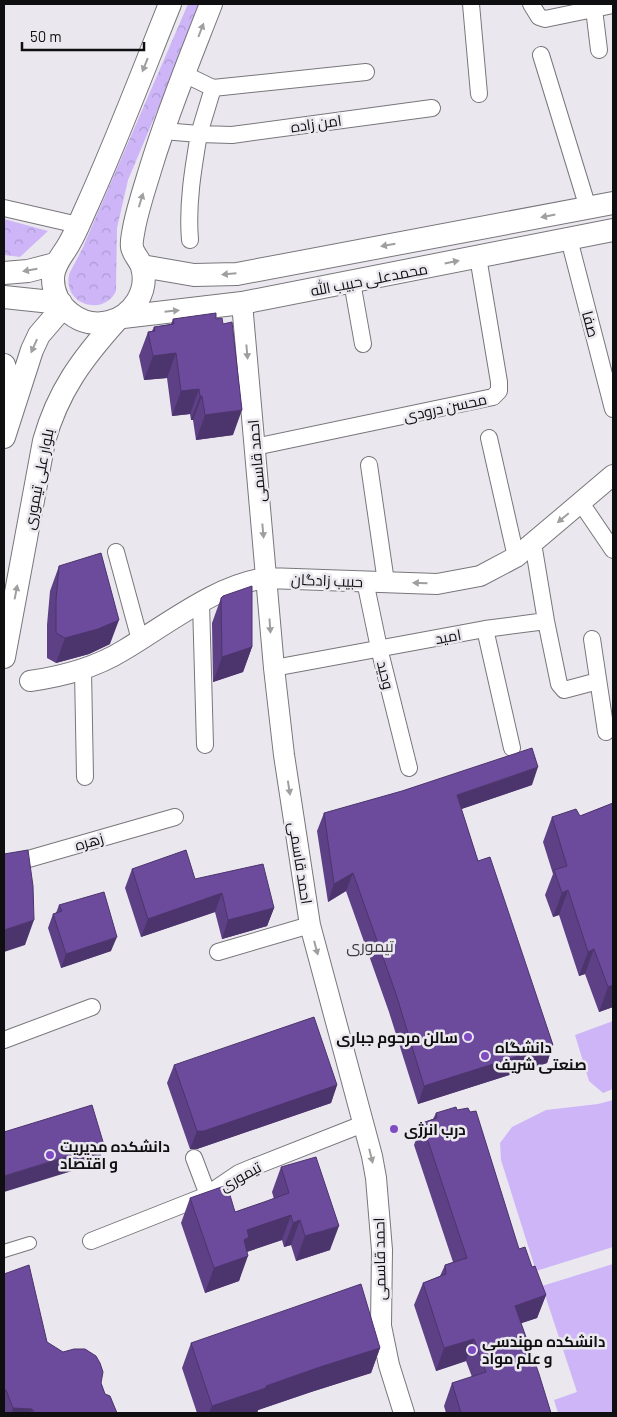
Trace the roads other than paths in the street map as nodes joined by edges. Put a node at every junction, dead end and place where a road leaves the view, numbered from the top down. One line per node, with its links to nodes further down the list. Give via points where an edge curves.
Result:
1 (170, 4): 20 (main road, one-way to 20)
2 (211, 4): 10 (main road, one-way to 2)
3 (470, 4): 12 (street)
4 (531, 4): 6 (street, via 545,19)
5 (613, 5): 6 (street)
6 (594, 9): 7 (street)
7 (599, 50)
8 (541, 56): 18 (street)
9 (366, 72): 11 (street)
10 (184, 74): 11 (street); 14 (main road)
11 (214, 88): 15 (street)
12 (479, 94)
13 (432, 108): 15 (street, امن زاده, via 232,135)
14 (163, 131): 15 (street, امن زاده); 23 (main road, one-way to 14, via 137,211)
15 (199, 134): 22 (street, via 191,183)
16 (613, 203): 18 (main road, محمدعلی حبیب الله)
17 (4, 208): 20 (street)
18 (588, 208): 25 (main road, محمدعلی حبیب الله, one-way to 25)
19 (613, 230): 21 (main road, محمدعلی حبیب الله)
20 (73, 235): 26 (main road)
21 (569, 239): 24 (main road, محمدعلی حبیب الله); 36 (street, صفا)
22 (190, 240)
23 (137, 257): 25 (main road, محمدعلی حبیب الله, one-way to 23, via 237,274 208,276 194,275); 33 (main road, بلوار علی تیموری, via 144,278 142,290 137,302)
24 (478, 257): 28 (main road, محمدعلی حبیب الله, one-way to 24); 40 (street, محسن درودی, via 499,382 499,391 493,397)
25 (318, 258): 29 (main road)
26 (55, 264): 27 (main road, one-way to 27, via 28,271); 32 (main road, via 55,291)
27 (4, 272)
28 (352, 282): 29 (main road, محمدعلی حبیب الله); 34 (street)
29 (324, 288): 31 (main road, محمدعلی حبیب الله)
30 (4, 297): 32 (main road)
31 (242, 303): 33 (main road, محمدعلی حبیب الله, one-way to 31); 40 (street, احمد قاسمی, one-way to 40)
32 (62, 305): 33 (main road, محمدعلی حبیب الله, via 74,317 87,322 102,324); 38 (main road, one-way to 38, via 32,350)
33 (119, 319): 57 (main road, بلوار علی تیموری, one-way to 33, via 49,422 62,391 91,348)
34 (363, 344)
35 (4, 364): 37 (main road, via 7,376)
36 (613, 408)
37 (4, 430)
38 (4, 437)
39 (489, 438): 47 (street)
40 (255, 447): 48 (street, احمد قاسمی, one-way to 48)
41 (369, 465): 50 (street)
42 (613, 475): 43 (street, حبیب زادگان)
43 (581, 503): 44 (street, حبیب زادگان, one-way to 44); 45 (street)
44 (533, 543): 47 (street, حبیب زادگان); 52 (street)
45 (613, 550)
46 (116, 552): 55 (street)
47 (516, 557): 50 (street, حبیب زادگان, one-way to 50, via 480,576 437,584)
48 (267, 578): 49 (street, حبیب زادگان); 51 (street, حبیب زادگان, via 243,582); 58 (street, احمد قاسمی, one-way to 58)
49 (365, 582): 50 (street, حبیب زادگان); 56 (street, وحید)
50 (386, 582)
51 (201, 603): 55 (street, حبیب زادگان); 63 (street)
52 (546, 621): 53 (street, امید); 60 (street, via 559,684 564,690)
53 (485, 629): 56 (street, امید); 64 (street)
54 (592, 639): 60 (street)
55 (140, 640): 59 (street, حبیب زادگان)
56 (379, 648): 58 (street, امید); 65 (street, وحید)
57 (4, 657)
58 (274, 668): 69 (street, احمد قاسمی, one-way to 69)
59 (83, 670): 61 (street, حبیب زادگان); 66 (street)
60 (598, 681): 62 (street)
61 (30, 682)
62 (606, 732)
63 (205, 745)
64 (512, 748)
65 (409, 768)
66 (85, 777)
67 (175, 817): 68 (street, زهره)
68 (4, 866)
69 (310, 925): 70 (street); 73 (street, احمد قاسمی, one-way to 73)
70 (218, 952)
71 (92, 1007): 72 (street)
72 (4, 1040)
73 (363, 1124): 75 (street, تیموری, via 239,1173); 79 (street, احمد قاسمی, one-way to 79, via 376,1178 382,1250 381,1326)
74 (194, 1158): 75 (street)
75 (208, 1195): 76 (street, تیموری)
76 (91, 1241)
77 (30, 1243): 78 (street)
78 (4, 1251)
79 (404, 1413)

